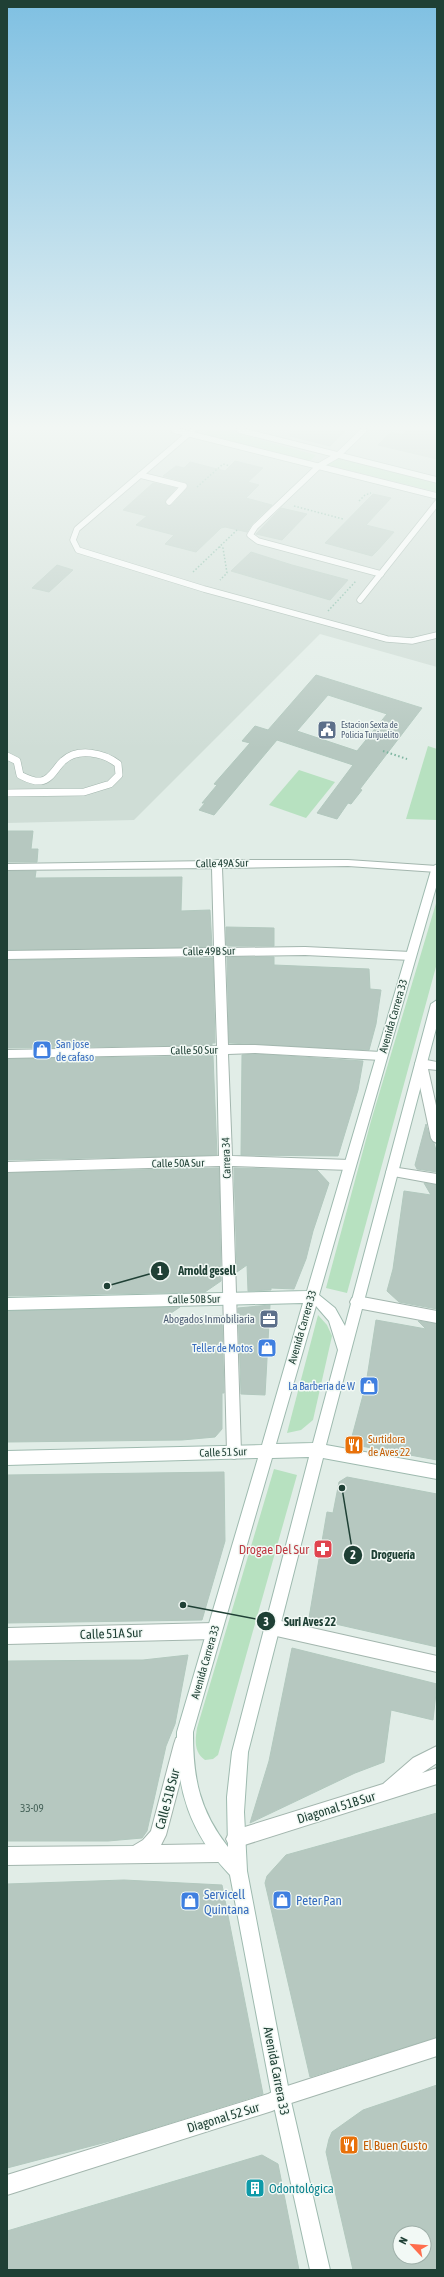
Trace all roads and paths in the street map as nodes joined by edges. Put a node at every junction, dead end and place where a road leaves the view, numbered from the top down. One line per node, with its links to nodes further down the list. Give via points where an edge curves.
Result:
1 (72, 536): 7 (lane, via 78,550)
2 (231, 536): 5 (path)
3 (252, 536): 6 (lane, via 258,541)
4 (411, 536): 6 (lane)
5 (219, 548): 7 (path); 8 (path, via 223,548 227,573)
6 (381, 574): 9 (lane)
7 (182, 582): 10 (lane, via 387,639 412,641)
8 (218, 582)
9 (360, 600)
10 (437, 635)
11 (384, 751): 13 (path)
12 (7, 756): 14 (lane, via 17,760 20,775 34,781 43,781 51,777 64,760 78,754 111,757 118,764 118,775 110,784 84,792)
13 (407, 759)
14 (7, 793)
15 (217, 863): 16 (street, Calle 49A Sur); 17 (street, Calle 49A Sur, via 348,862); 18 (street, Carrera 34)
16 (7, 866)
17 (437, 868): 20 (street, Avenida Carrera 33)
18 (219, 951): 19 (street, Calle 49B Sur); 20 (street, Calle 49B Sur, via 305,951); 22 (street, Carrera 34)
19 (7, 955)
20 (411, 956): 24 (street, Avenida Carrera 33)
21 (437, 1004): 25 (street, Avenida Carrera 33)
22 (222, 1050): 23 (street, Calle 50 Sur); 24 (street, Calle 50 Sur, via 255,1049); 28 (street, Carrera 34)
23 (7, 1054)
24 (381, 1056): 29 (street, Avenida Carrera 33)
25 (421, 1064): 26 (street); 27 (street); 31 (street, Avenida Carrera 33)
26 (437, 1066)
27 (437, 1138)
28 (226, 1161): 29 (street, Calle 50A Sur); 30 (street, Calle 50A Sur); 34 (street, Carrera 34)
29 (350, 1165): 33 (street, Avenida Carrera 33)
30 (7, 1167)
31 (392, 1172): 32 (street); 35 (street, Avenida Carrera 33)
32 (437, 1179)
33 (311, 1297): 34 (street, Calle 50B Sur); 38 (street, via 322,1302 335,1317); 40 (street, Avenida Carrera 33)
34 (230, 1298): 36 (street, Calle 50B Sur); 41 (street, Carrera 34)
35 (358, 1302): 37 (street); 38 (street, Avenida Carrera 33)
36 (7, 1304)
37 (437, 1316)
38 (344, 1353): 39 (street, Avenida Carrera 33)
39 (318, 1450): 40 (street, Calle 51 Sur); 43 (street, Calle 51 Sur); 44 (street, Avenida Carrera 33)
40 (266, 1451): 41 (street, Calle 51 Sur); 45 (street, Avenida Carrera 33)
41 (234, 1452): 42 (street, Calle 51 Sur)
42 (7, 1458)
43 (437, 1472)
44 (272, 1627): 47 (street); 52 (street, Avenida Carrera 33, via 237,1774)
45 (214, 1631): 46 (street, Calle 51A Sur); 48 (street, Avenida Carrera 33)
46 (7, 1636)
47 (437, 1664)
48 (185, 1732): 53 (street, Avenida Carrera 33, via 184,1754 190,1796 201,1823); 54 (street, Calle 51B Sur, via 158,1835 149,1846)
49 (437, 1754): 51 (street, via 419,1764)
50 (437, 1776): 51 (street, Diagonal 51B Sur)
51 (386, 1791): 52 (street, Diagonal 51B Sur)
52 (235, 1839): 56 (street, Avenida Carrera 33)
53 (219, 1853): 54 (street); 56 (street, Avenida Carrera 33)
54 (134, 1855): 55 (street)
55 (7, 1856)
56 (238, 1871): 58 (street, Avenida Carrera 33)
57 (437, 2047): 58 (street, Diagonal 52 Sur)
58 (281, 2097): 59 (street, Diagonal 52 Sur, via 272,2102); 60 (street, Avenida Carrera 33)
59 (7, 2184)
60 (320, 2270)

